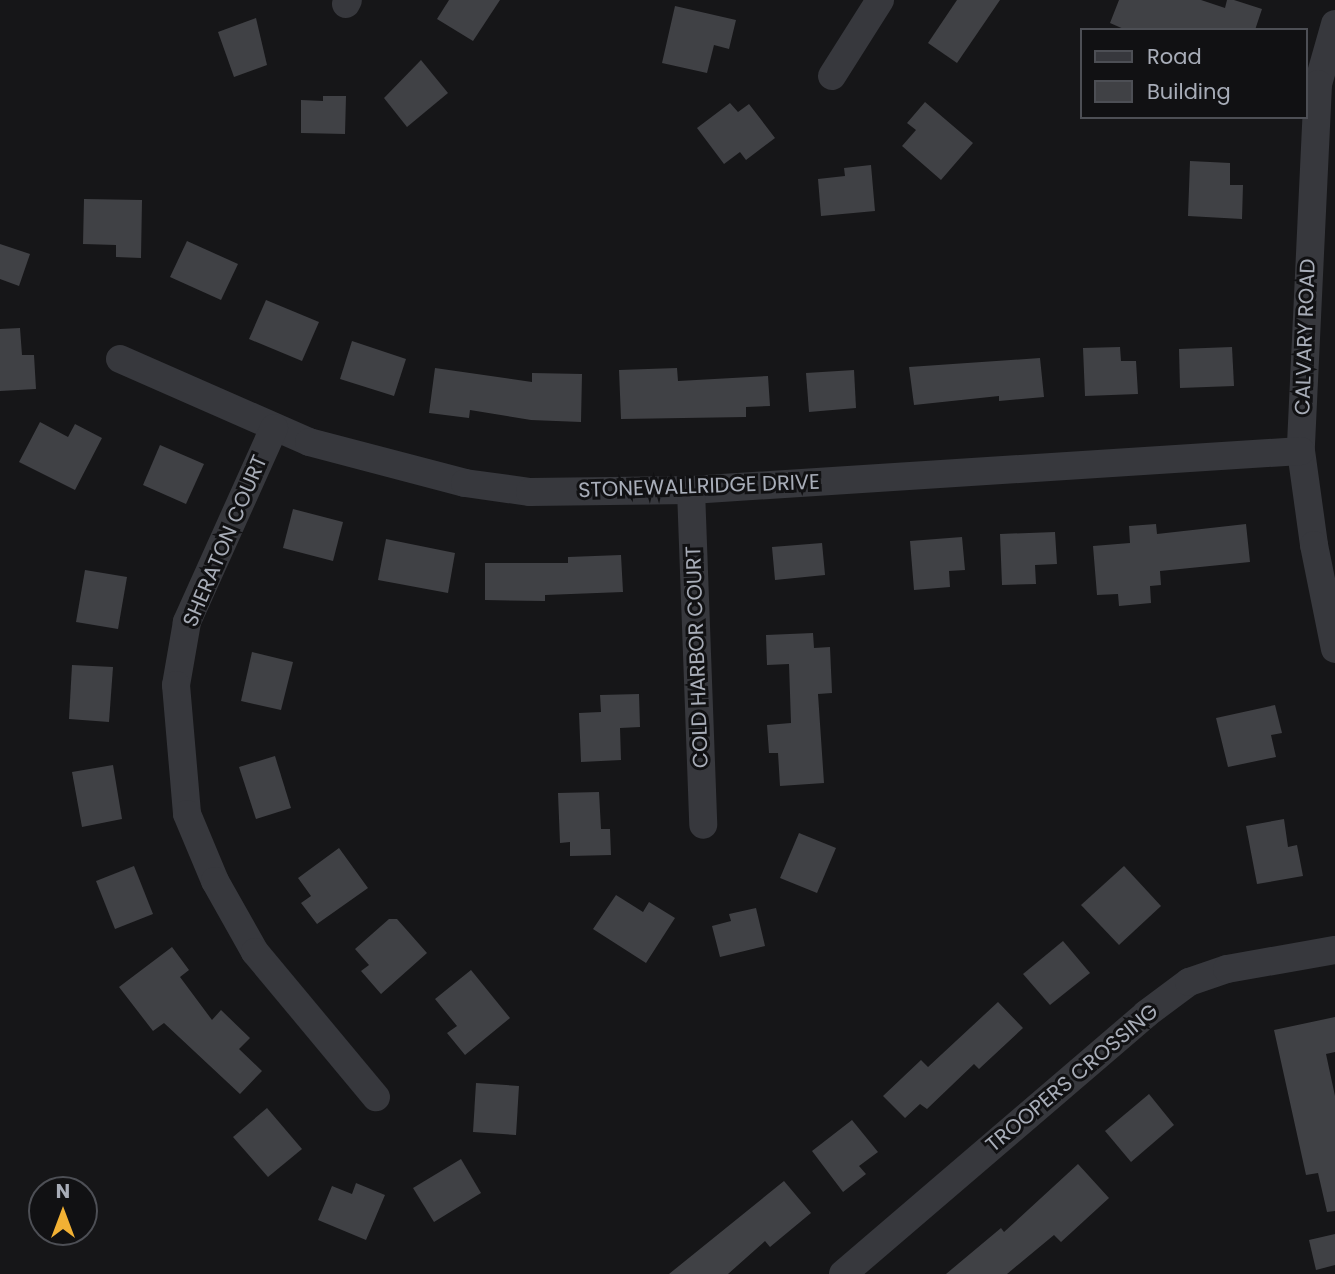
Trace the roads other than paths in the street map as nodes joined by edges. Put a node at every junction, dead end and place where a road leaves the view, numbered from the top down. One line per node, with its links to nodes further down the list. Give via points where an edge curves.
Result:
1 (880, 0): 3 (street)
2 (1335, 24): 6 (street, CALVARY ROAD, via 1318,84)
3 (832, 76)
4 (120, 359): 5 (street, STONEWALLRIDGE DRIVE)
5 (274, 428): 7 (street, STONEWALLRIDGE DRIVE, via 389,465 465,483 530,492); 11 (street, SHERATON COURT, via 187,622 176,685 187,814 215,881 255,952)
6 (1301, 452): 7 (street, STONEWALLRIDGE DRIVE); 8 (street, CALVARY ROAD)
7 (691, 490): 9 (street, COLD HARBOR COURT)
8 (1335, 649)
9 (703, 825)
10 (1335, 950): 12 (street, TROOPERS CROSSING, via 1227,969 1189,982)
11 (376, 1097)
12 (842, 1274)

